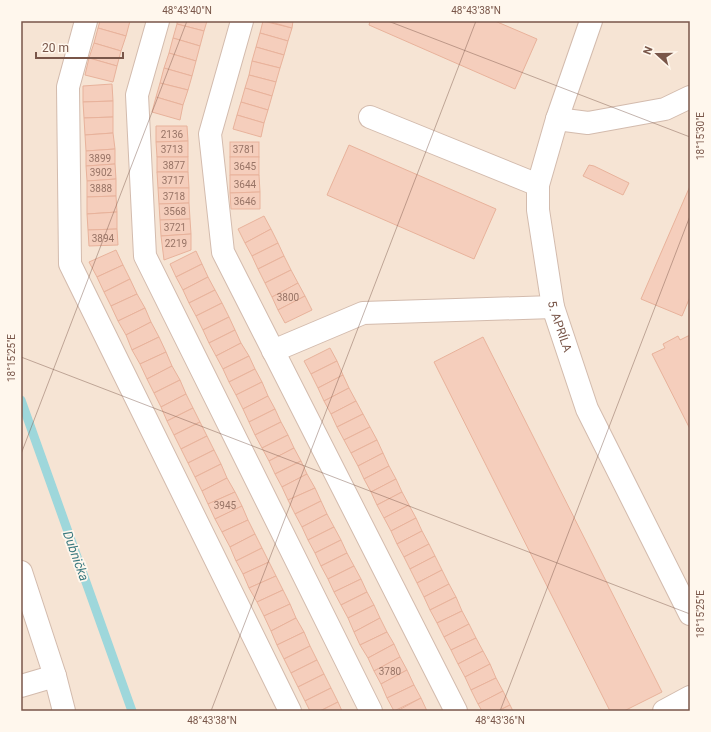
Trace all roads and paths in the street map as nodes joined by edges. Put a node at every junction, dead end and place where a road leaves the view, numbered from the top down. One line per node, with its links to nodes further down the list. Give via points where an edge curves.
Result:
1 (86, 21): 17 (street, via 68,87 70,264)
2 (158, 21): 18 (street, via 137,95 145,256)
3 (242, 21): 10 (street, via 210,134 223,252)
4 (588, 22): 7 (street, 5. APRÍLA)
5 (690, 97): 7 (street, via 665,109 588,123)
6 (370, 117): 8 (street)
7 (557, 119): 8 (street, 5. APRÍLA)
8 (538, 185): 9 (street, 5. APRÍLA, via 538,210)
9 (553, 307): 10 (street, via 363,313); 12 (street, 5. APRÍLA, via 587,409)
10 (273, 351): 19 (street)
11 (21, 572): 13 (street)
12 (690, 614)
13 (55, 676): 14 (street); 16 (street)
14 (21, 686)
15 (690, 697): 20 (street)
16 (64, 711)
17 (290, 711)
18 (371, 711)
19 (456, 711)
20 (664, 711)

